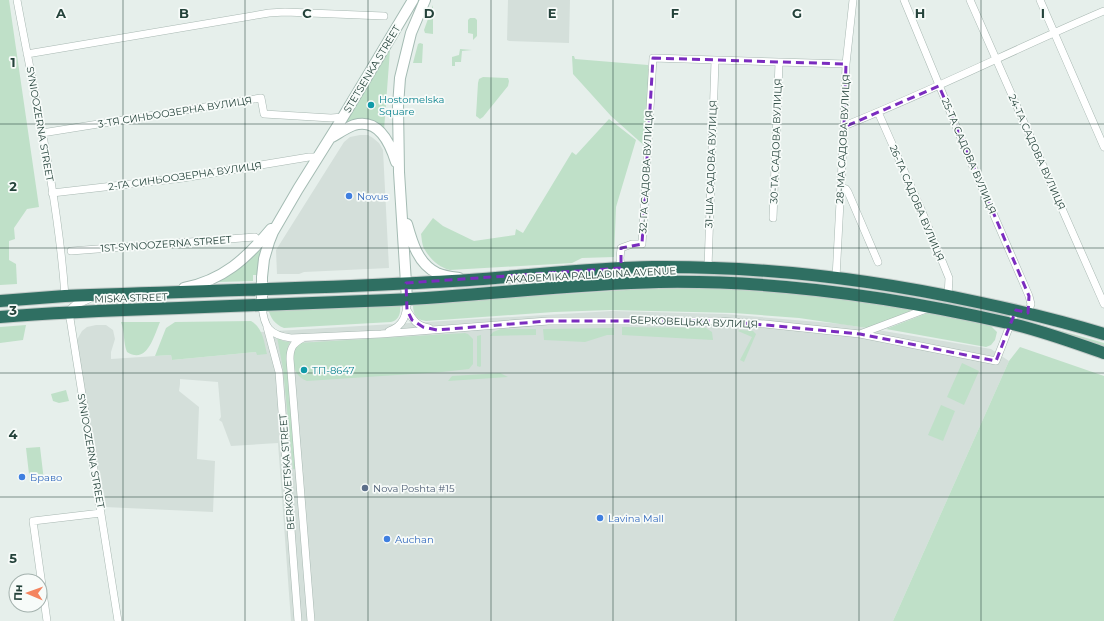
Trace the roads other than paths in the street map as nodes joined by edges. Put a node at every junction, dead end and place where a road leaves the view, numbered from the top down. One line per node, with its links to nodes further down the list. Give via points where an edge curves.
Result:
1 (17, 0): 11 (street, SYNIOOZERNA STREET)
2 (413, 0): 18 (main road, STETSENKA STREET)
3 (425, 0): 24 (main road, STETSENKA STREET, via 411,33 400,78)
4 (853, 0): 15 (street, 28-МА САДОВА ВУЛИЦЯ)
5 (904, 0): 16 (street, 25-ТА САДОВА ВУЛИЦЯ)
6 (970, 0): 13 (street, 24-ТА САДОВА ВУЛИЦЯ)
7 (1040, 0): 10 (street)
8 (1104, 11): 10 (street)
9 (384, 16): 11 (street, via 269,13)
10 (1054, 32): 13 (street); 22 (street)
11 (27, 54): 20 (street, SYNIOOZERNA STREET)
12 (715, 60): 14 (street); 33 (street, 32-ГА САДОВА ВУЛИЦЯ, via 653,58 642,244 621,248); 34 (street, 31-ША САДОВА ВУЛИЦЯ)
13 (996, 60): 16 (street); 44 (street, 24-ТА САДОВА ВУЛИЦЯ)
14 (780, 63): 15 (street); 28 (street, 30-ТА САДОВА ВУЛИЦЯ)
15 (846, 64): 19 (street, 28-МА САДОВА ВУЛИЦЯ)
16 (939, 86): 17 (street); 50 (street, 25-ТА САДОВА ВУЛИЦЯ, via 1029,296 1031,304)
17 (878, 112): 19 (street); 42 (street, 26-ТА САДОВА ВУЛИЦЯ, via 949,278)
18 (343, 117): 20 (street, 3-ТЯ СИНЬООЗЕРНА ВУЛИЦЯ, via 264,114 261,98); 21 (main road, STETSENKA STREET)
19 (844, 126): 25 (street, 28-МА САДОВА ВУЛИЦЯ)
20 (42, 133): 26 (street, SYNIOOZERNA STREET)
21 (330, 138): 23 (main road); 24 (main road, via 355,125 372,126 390,144)
22 (1104, 147)
23 (318, 157): 26 (street, 2-ГА СИНЬООЗЕРНА ВУЛИЦЯ, via 183,178); 29 (main road)
24 (399, 172): 27 (main road)
25 (841, 187): 32 (street, via 848,192); 35 (street, 28-МА САДОВА ВУЛИЦЯ)
26 (52, 193): 41 (street, SYNIOOZERNA STREET)
27 (401, 204): 36 (main road, via 418,255 430,269 438,274); 37 (main road)
28 (773, 218)
29 (281, 219): 30 (main road); 38 (main road, via 269,242 264,259)
30 (260, 242): 31 (street, 1ST SYNOOZERNA STREET, via 255,237); 39 (main road, via 244,259 223,274 198,285)
31 (70, 251)
32 (878, 262)
33 (621, 268): 34 (highway, AKADEMIKA PALLADINA AVENUE); 36 (highway, AKADEMIKA PALLADINA AVENUE)
34 (708, 268): 35 (highway, AKADEMIKA PALLADINA AVENUE, via 765,270)
35 (836, 278): 42 (highway, AKADEMIKA PALLADINA AVENUE)
36 (470, 281): 37 (highway, AKADEMIKA PALLADINA AVENUE)
37 (406, 284): 38 (highway); 45 (main road)
38 (262, 288): 39 (highway, MISKA STREET); 46 (main road)
39 (169, 292): 40 (highway, MISKA STREET)
40 (94, 295): 41 (highway, MISKA STREET); 49 (street, via 74,305)
41 (66, 296): 43 (highway, MISKA STREET)
42 (948, 296): 48 (highway, AKADEMIKA PALLADINA AVENUE)
43 (0, 301)
44 (1104, 304)
45 (407, 305): 46 (highway); 47 (highway, AKADEMIKA PALLADINA AVENUE, via 623,284 710,282 832,292); 54 (street, via 412,320 419,325); 55 (street, via 403,322 396,329)
46 (262, 306): 49 (highway, MISKA STREET); 53 (street, BERKOVETSKA STREET)
47 (932, 307): 52 (highway, AKADEMIKA PALLADINA AVENUE); 56 (street)
48 (1016, 310): 50 (highway, AKADEMIKA PALLADINA AVENUE); 52 (street)
49 (69, 312): 51 (highway, MISKA STREET); 60 (street, SYNIOOZERNA STREET)
50 (1028, 313): 57 (highway, AKADEMIKA PALLADINA AVENUE)
51 (0, 317)
52 (1011, 323): 56 (street, via 996,361); 59 (highway, AKADEMIKA PALLADINA AVENUE)
53 (266, 325): 58 (street, via 283,337); 63 (street, BERKOVETSKA STREET, via 279,372)
54 (437, 330): 55 (street); 56 (street, БЕРКОВЕЦЬКА ВУЛИЦЯ, via 548,321 711,321)
55 (381, 334): 58 (street)
56 (860, 334)
57 (1104, 334)
58 (304, 337): 64 (street, BERKOVETSKA STREET, via 291,347 290,358)
59 (1104, 352)
60 (101, 513): 61 (street, via 33,521); 62 (street, SYNIOOZERNA STREET)
61 (39, 573)
62 (118, 621)
63 (298, 621)
64 (311, 621)

